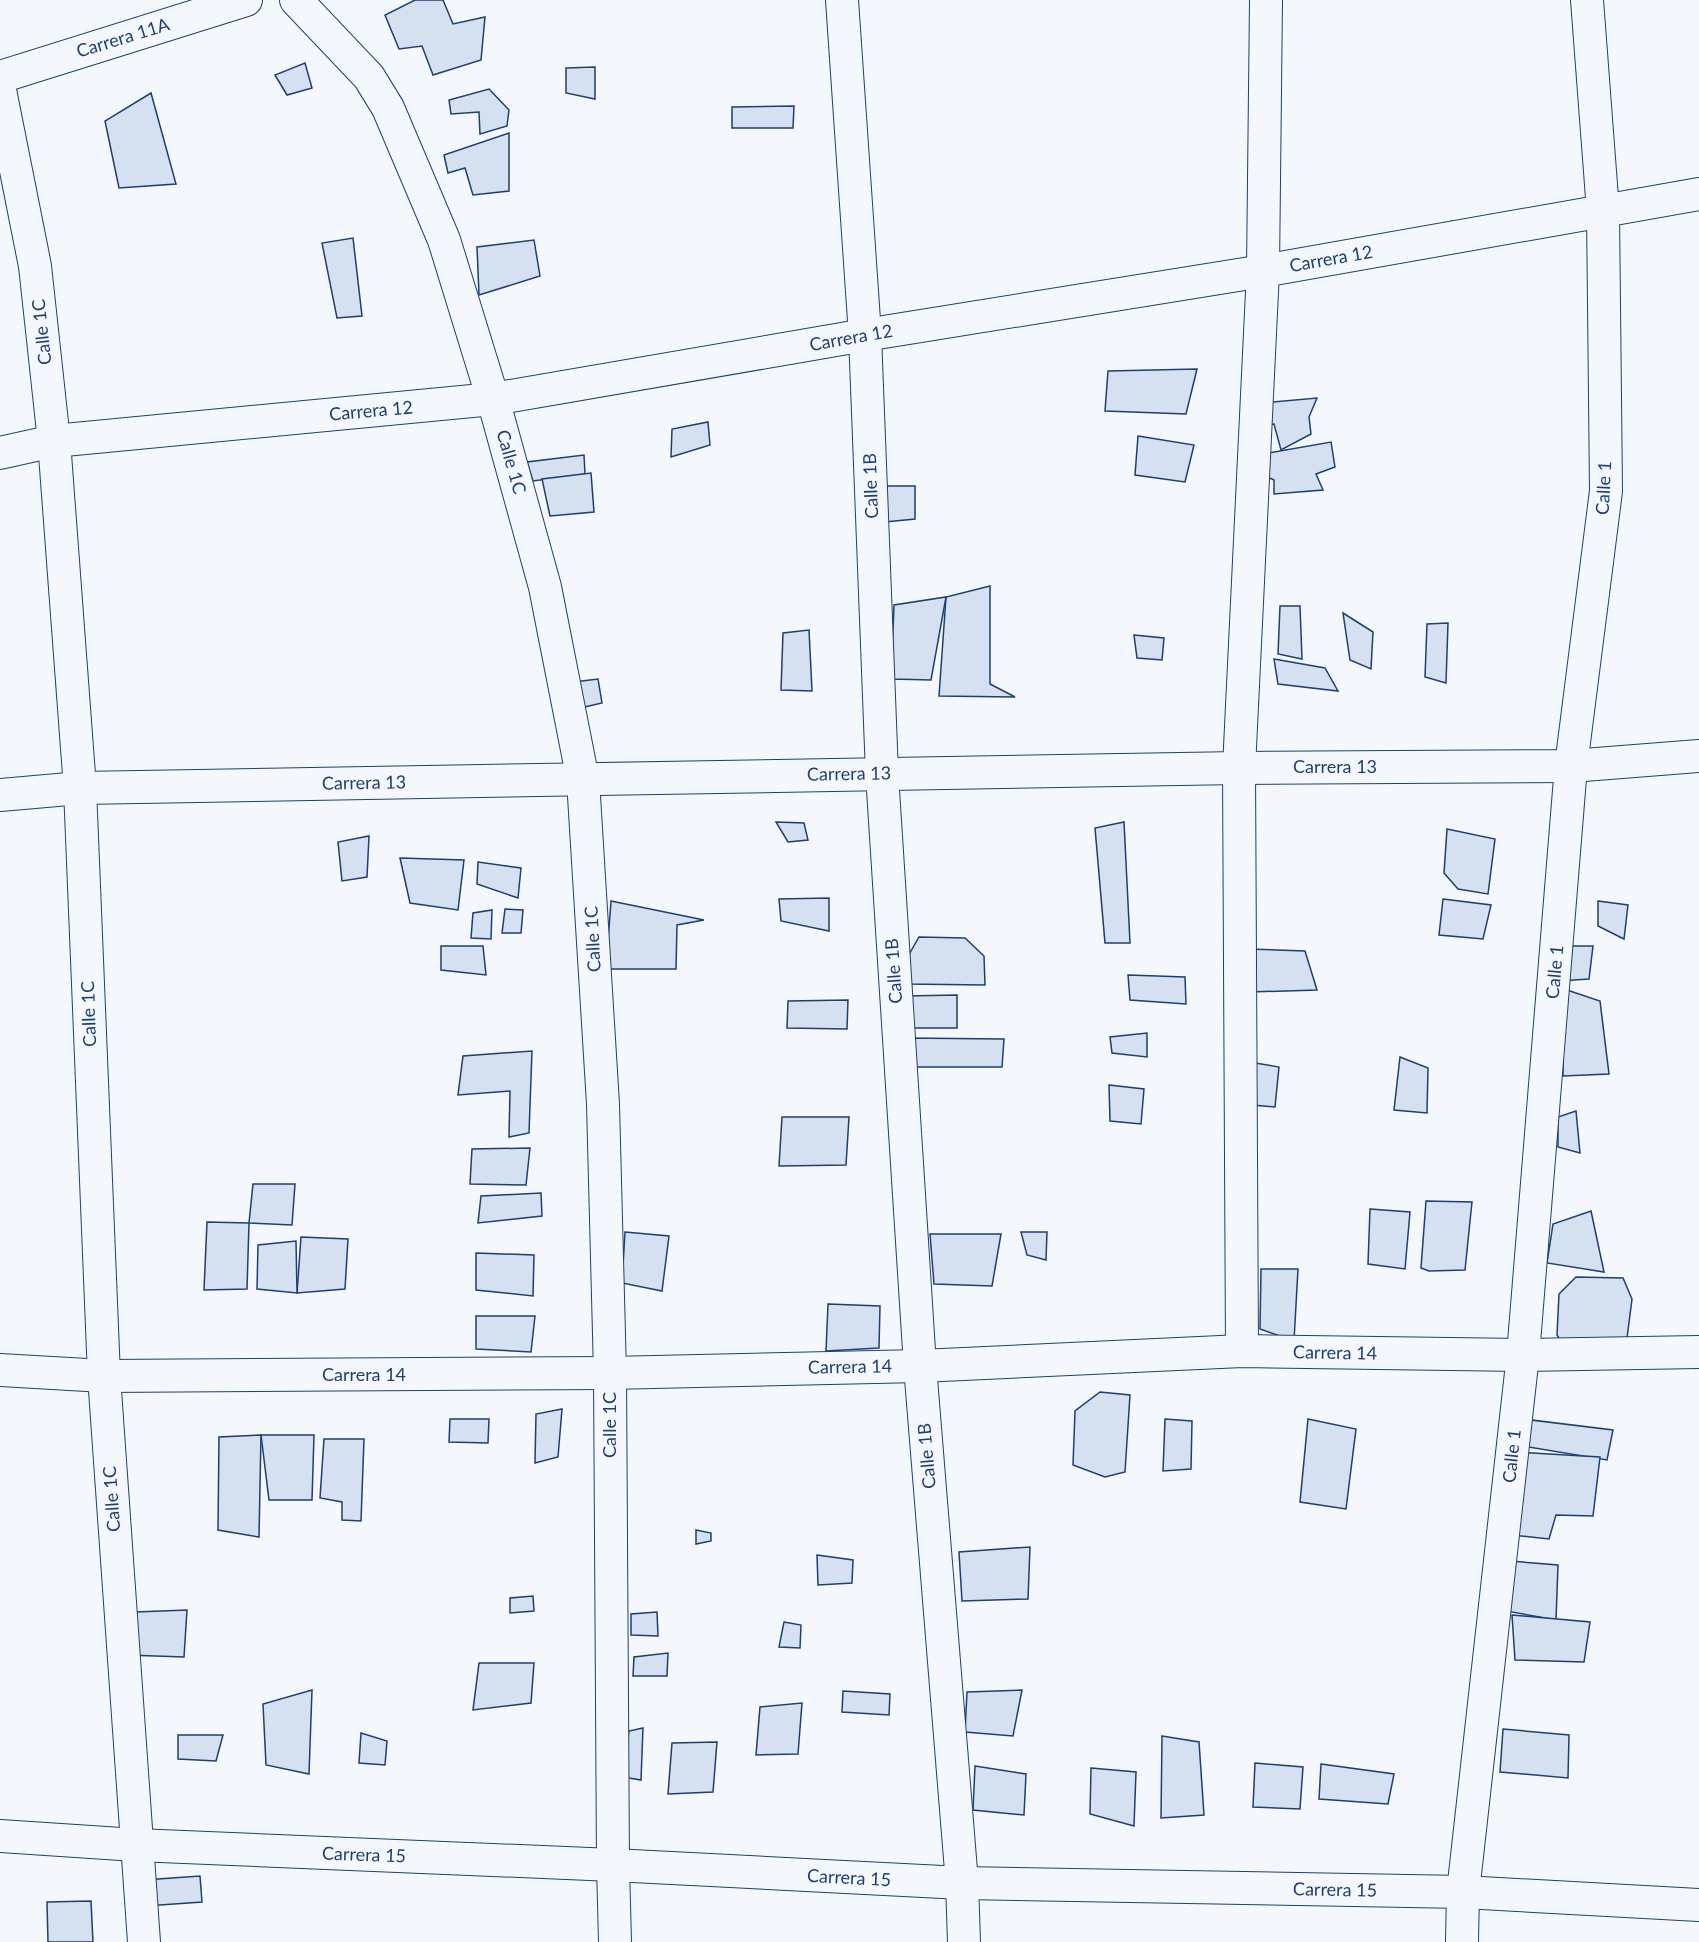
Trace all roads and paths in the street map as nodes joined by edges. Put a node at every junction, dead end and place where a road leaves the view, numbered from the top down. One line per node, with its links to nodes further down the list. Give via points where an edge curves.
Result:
1 (246, 0): 6 (street, Carrera 11A)
2 (296, 0): 12 (street, Calle 1C, via 369,77 388,108 444,240)
3 (842, 0): 11 (street, Calle 1B)
4 (1266, 0): 10 (street)
5 (1587, 0): 9 (street, Calle 1)
6 (0, 77)
7 (0, 90): 13 (street, Calle 1C, via 35,266)
8 (1699, 194): 9 (street, Carrera 12)
9 (1603, 211): 10 (street, Carrera 12); 16 (street, Calle 1, via 1606,491)
10 (1263, 271): 11 (street, Carrera 12); 17 (street)
11 (865, 335): 12 (street, Carrera 12); 18 (street, Calle 1B)
12 (493, 399): 13 (street, Carrera 12); 19 (street, Calle 1C, via 545,587)
13 (54, 441): 14 (street, Carrera 12); 20 (street, Calle 1C)
14 (0, 453)
15 (1699, 756): 16 (street, Carrera 13)
16 (1571, 766): 17 (street, Carrera 13); 24 (street, Calle 1)
17 (1239, 768): 18 (street, Carrera 13); 22 (street)
18 (882, 774): 19 (street, Carrera 13); 25 (street, Calle 1B)
19 (583, 780): 20 (street, Carrera 13); 27 (street, Calle 1C, via 603,1104)
20 (80, 788): 21 (street, Carrera 13); 28 (street, Calle 1C)
21 (0, 795)
22 (1242, 1351): 24 (street, Carrera 14); 25 (street, Carrera 14)
23 (1699, 1352): 24 (street, Carrera 14)
24 (1523, 1355): 33 (street, Calle 1)
25 (920, 1366): 27 (street, Carrera 14); 32 (street, Calle 1B)
26 (0, 1370): 28 (street, Carrera 14)
27 (610, 1373): 28 (street, Carrera 14); 31 (street, Calle 1C)
28 (104, 1377): 30 (street, Calle 1C)
29 (0, 1836): 30 (street, Carrera 15)
30 (136, 1845): 31 (street, Carrera 15); 35 (street, Calle 1C)
31 (613, 1865): 32 (street, Carrera 15); 36 (street, Calle 1C)
32 (962, 1883): 33 (street, Carrera 15); 37 (street, Calle 1B)
33 (1463, 1892): 34 (street, Carrera 15); 38 (street, Calle 1)
34 (1699, 1905)
35 (144, 1942)
36 (615, 1942)
37 (964, 1942)
38 (1462, 1942)

